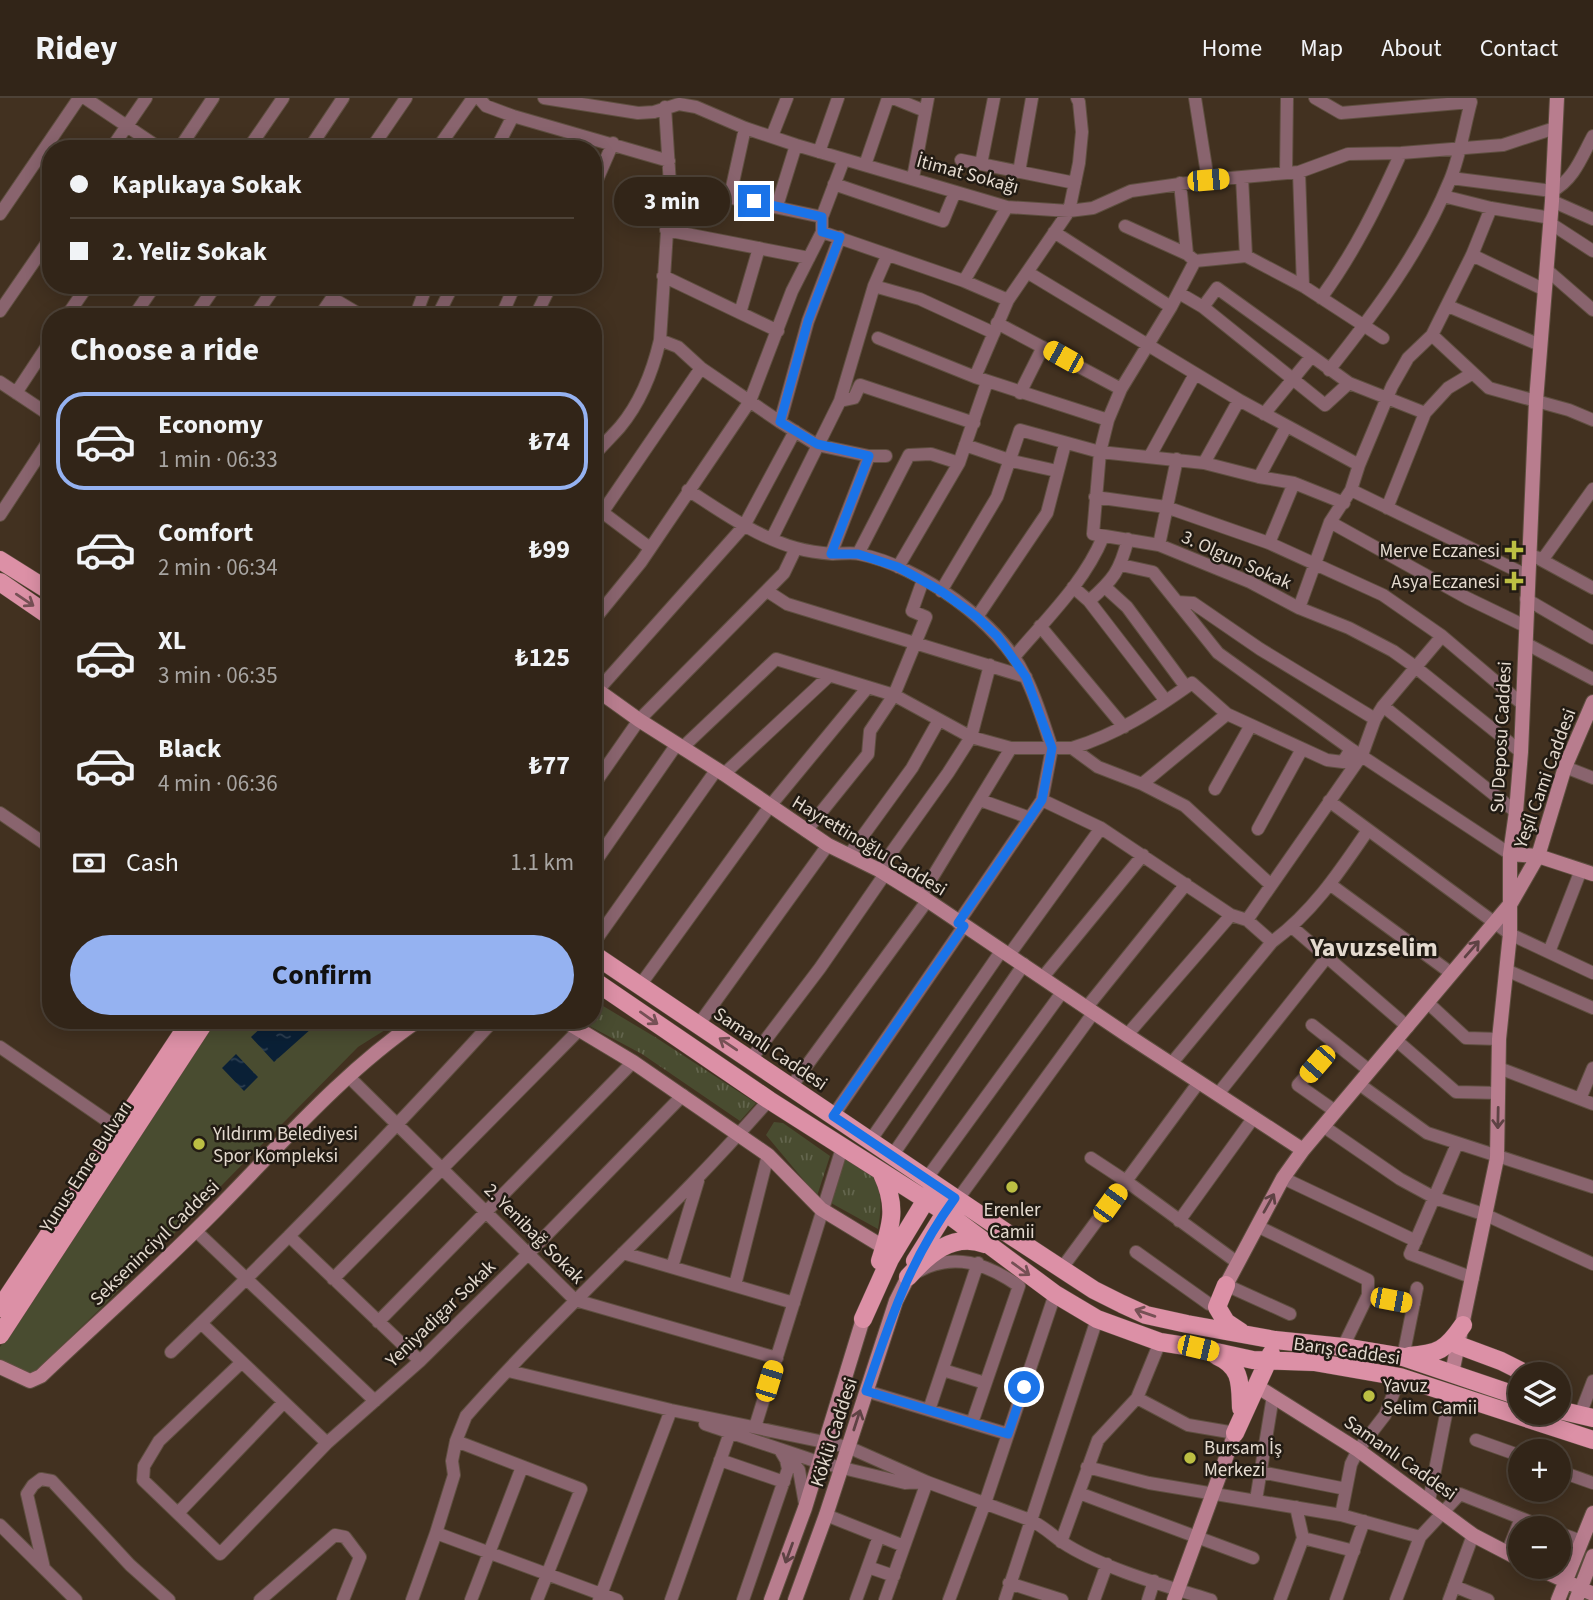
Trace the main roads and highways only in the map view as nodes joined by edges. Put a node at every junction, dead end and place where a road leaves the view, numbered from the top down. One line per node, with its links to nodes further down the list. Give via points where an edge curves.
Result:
1 (1557, 98): 9 (main road, Su Deposu Caddesi, via 1536,401 1536,557 1526,598 1521,752)
2 (0, 560): 4 (main road)
3 (0, 582): 5 (main road, one-way to 5)
4 (42, 586)
5 (42, 611)
6 (602, 693): 19 (main road, Hayrettinoğlu Caddesi, via 828,845 882,872)
7 (1593, 702): 8 (main road, Yeşil Cami Caddesi)
8 (1587, 729): 10 (main road, Yeşil Cami Caddesi, via 1565,766)
9 (1510, 854): 10 (main road); 12 (main road, Su Deposu Caddesi)
10 (1538, 856): 11 (main road); 12 (main road, Yeşil Cami Caddesi)
11 (1587, 872)
12 (1511, 903): 19 (main road, Yeşil Cami Caddesi, one-way to 12); 32 (main road, Su Deposu Caddesi, one-way to 32, via 1499,1039 1497,1158)
13 (602, 960): 21 (main road, Samanlı Caddesi, one-way to 13)
14 (602, 986): 20 (main road, Samanlı Caddesi, one-way to 20)
15 (185, 1029): 29 (main road, Yunus Emre Bulvarı)
16 (200, 1029): 33 (main road, Yunus Emre Bulvarı)
17 (406, 1029): 41 (main road, Sekseninciyıl Caddesi, via 348,1076 196,1231 41,1376 30,1381)
18 (577, 1029): 25 (main road, via 768,1155 821,1209)
19 (1303, 1150): 27 (main road, Yeşil Cami Caddesi, one-way to 19, via 1283,1178)
20 (882, 1174): 22 (main road, Samanlı Caddesi); 25 (main road, via 893,1205)
21 (931, 1181): 22 (main road); 23 (main road, Samanlı Caddesi)
22 (925, 1200): 23 (main road, Samanlı Caddesi); 30 (main road, via 890,1259)
23 (953, 1203): 24 (main road, Samanlı Caddesi); 26 (main road); 31 (main road, Samanlı Caddesi, one-way to 23, via 1122,1304)
24 (989, 1245): 26 (main road, via 950,1243); 36 (main road, Samanlı Caddesi, one-way to 36, via 1097,1319 1160,1342)
25 (885, 1248): 30 (main road)
26 (908, 1277): 57 (main road, Köklü Caddesi, one-way to 26)
27 (1226, 1285): 28 (main road)
28 (1213, 1306): 31 (main road); 34 (main road, via 1226,1322)
29 (0, 1308)
30 (863, 1319): 56 (main road, Köklü Caddesi, one-way to 56, via 805,1508)
31 (1187, 1324): 34 (main road, Samanlı Caddesi)
32 (1462, 1325): 35 (main road, Su Deposu Caddesi); 37 (main road, via 1439,1351)
33 (0, 1335)
34 (1260, 1337): 37 (main road, Barış Caddesi); 38 (main road)
35 (1458, 1345): 40 (main road); 42 (main road, Su Deposu Caddesi)
36 (1198, 1348): 38 (main road, Samanlı Caddesi); 46 (main road, via 1233,1366)
37 (1403, 1357): 42 (main road, Barış Caddesi)
38 (1261, 1361): 39 (main road, Barış Caddesi); 43 (main road); 46 (main road)
39 (1314, 1362): 43 (main road, via 1283,1366); 45 (main road, Barış Caddesi, via 1400,1377)
40 (1508, 1364)
41 (0, 1367)
42 (1452, 1373): 44 (main road, Barış Caddesi); 45 (main road)
43 (1265, 1392): 47 (main road); 50 (main road, Samanlı Caddesi)
44 (1508, 1392)
45 (1450, 1394): 48 (main road, Barış Caddesi)
46 (1241, 1408): 47 (main road)
47 (1236, 1433): 55 (main road)
48 (1589, 1441)
49 (1593, 1513): 53 (main road)
50 (1508, 1554)
51 (1593, 1556): 54 (main road)
52 (1559, 1579): 53 (main road)
53 (1565, 1582): 54 (main road); 58 (main road)
54 (1583, 1594)
55 (1176, 1595)
56 (771, 1600)
57 (795, 1600)
58 (1558, 1600)

